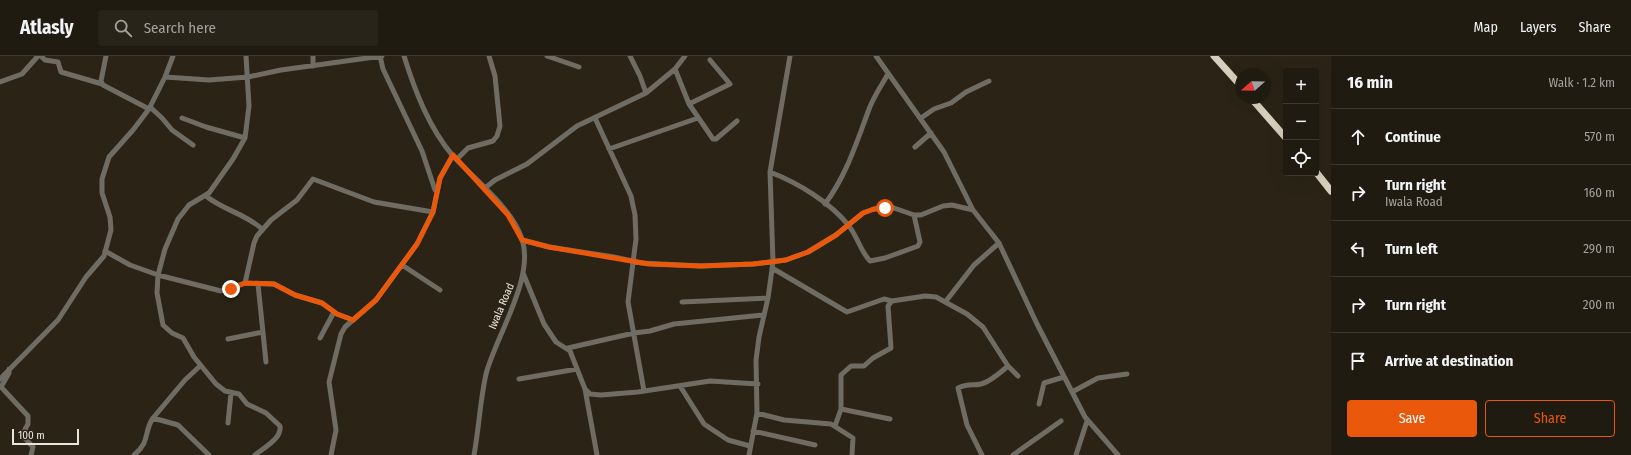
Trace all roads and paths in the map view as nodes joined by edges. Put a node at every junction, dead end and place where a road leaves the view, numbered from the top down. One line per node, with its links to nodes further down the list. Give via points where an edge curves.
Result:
1 (38, 56): 25 (street, via 22,74)
2 (41, 56): 26 (street, via 45,60 58,62 61,72)
3 (106, 56): 26 (street)
4 (173, 56): 21 (street)
5 (246, 56): 22 (street)
6 (313, 56): 17 (street)
7 (381, 56): 17 (street); 47 (street, via 384,70 422,151)
8 (404, 56): 42 (street, Iwala Road, via 426,113)
9 (489, 56): 42 (street, via 496,76 499,130 493,141 468,148)
10 (547, 56): 18 (street)
11 (630, 56): 27 (street)
12 (685, 56): 19 (street)
13 (790, 56): 43 (street)
14 (876, 56): 20 (street)
15 (1214, 56): 23 (highway)
16 (710, 60): 28 (street, via 730,84)
17 (313, 66): 22 (street)
18 (579, 67)
19 (675, 69): 27 (street); 28 (street)
20 (888, 74): 34 (street); 49 (street, via 868,111 843,178)
21 (165, 77): 22 (street, via 209,80); 30 (street)
22 (248, 77): 38 (street, via 249,106)
23 (1235, 79)
24 (989, 81): 34 (street)
25 (0, 82)
26 (102, 84): 30 (street)
27 (646, 93): 32 (street)
28 (689, 104): 33 (street)
29 (1256, 104): 37 (highway)
30 (149, 108): 39 (street, via 172,130); 57 (street, via 109,157 102,179 102,193 111,223)
31 (182, 118): 38 (street, via 206,128)
32 (595, 118): 41 (street); 45 (street, via 572,130 527,164)
33 (698, 118): 35 (street, via 715,140); 41 (street)
34 (921, 118): 36 (street)
35 (737, 121)
36 (931, 133): 40 (street); 50 (street, via 961,183)
37 (1283, 135)
38 (245, 138): 48 (street)
39 (193, 145)
40 (914, 147)
41 (609, 149): 58 (street, via 633,206 636,227)
42 (455, 157): 45 (street, Iwala Road); 47 (street, via 440,178)
43 (770, 172): 49 (street, via 792,181); 59 (street)
44 (1319, 176): 46 (highway)
45 (484, 188): 55 (street, Iwala Road, via 508,215)
46 (1331, 191)
47 (436, 193): 51 (street)
48 (206, 196): 54 (street, via 251,220); 63 (street, via 189,205 178,218 164,248)
49 (825, 204): 53 (street)
50 (973, 210): 52 (street, via 948,205 926,214); 56 (street)
51 (433, 212): 54 (street, via 374,202 315,179 297,200); 60 (street, via 417,244)
52 (914, 215): 53 (street, via 898,209 879,208 869,210); 53 (street, via 920,242 918,246 873,261 867,258)
53 (848, 225): 59 (street, via 808,252)
54 (262, 229): 64 (street, via 254,243)
55 (522, 240): 58 (street); 62 (street, Iwala Road)
56 (999, 243): 69 (street, via 974,265); 86 (street)
57 (106, 251): 63 (street, via 130,265); 82 (street, via 58,320)
58 (634, 261): 59 (street, via 701,266); 75 (street, via 628,302)
59 (773, 262): 61 (street)
60 (402, 265): 66 (street); 73 (street, via 376,300)
61 (772, 268): 67 (street); 68 (street, via 847,312 884,299)
62 (523, 272): 78 (street, via 548,332 556,342); 112 (street, Iwala Road, via 522,282 491,358)
63 (158, 275): 64 (street, via 221,291); 80 (street, via 157,292 163,325 183,338)
64 (245, 283): 65 (street)
65 (258, 284): 71 (street, via 279,286 295,295 322,303); 74 (street)
66 (440, 290)
67 (768, 298): 70 (street); 72 (street)
68 (892, 301): 69 (street, via 931,296); 96 (street, via 888,306 891,348 864,366 854,366 843,372 840,378)
69 (946, 301): 81 (street, via 983,327)
70 (682, 302)
71 (334, 312): 73 (street); 76 (street)
72 (763, 315): 75 (street, via 674,324); 89 (street, via 757,352)
73 (353, 320): 111 (street, via 341,334 329,382 336,430)
74 (263, 332): 77 (street); 79 (street)
75 (634, 333): 78 (street); 92 (street)
76 (320, 338)
77 (228, 339)
78 (568, 348): 83 (street)
79 (266, 362)
80 (200, 366): 94 (street, via 221,389); 98 (street, via 184,380)
81 (1008, 366): 85 (street); 116 (street, via 986,382 958,388 967,425)
82 (9, 369): 87 (street); 107 (street, via 1,386 28,416 28,424 22,435 33,447)
83 (576, 369): 88 (street); 91 (street)
84 (1127, 374): 93 (street, via 1098,378)
85 (1018, 376)
86 (1064, 377): 93 (street); 95 (street, via 1044,383)
87 (0, 379)
88 (520, 379)
89 (758, 384): 90 (street, via 715,381); 97 (street)
90 (680, 386): 92 (street); 106 (street, via 704,424 728,440)
91 (585, 389): 92 (street, via 595,395); 113 (street)
92 (644, 392)
93 (1072, 392): 101 (street)
94 (231, 393): 102 (street); 110 (street, via 239,394 246,404 266,413 280,426 275,439)
95 (1039, 404)
96 (841, 409): 99 (street); 103 (street)
97 (757, 413): 103 (street, via 784,420); 104 (street)
98 (153, 418): 108 (street, via 147,439); 109 (street, via 178,425)
99 (890, 419)
100 (1061, 421): 117 (street)
101 (1087, 421): 118 (street); 119 (street)
102 (228, 423)
103 (835, 426): 115 (street, via 853,438)
104 (753, 431): 105 (street); 106 (street)
105 (814, 445)
106 (750, 446): 114 (street)
107 (31, 455)
108 (134, 455)
109 (210, 455)
110 (255, 455)
111 (331, 455)
112 (474, 455)
113 (597, 455)
114 (748, 455)
115 (852, 455)
116 (982, 455)
117 (1013, 455)
118 (1076, 455)
119 (1118, 455)

